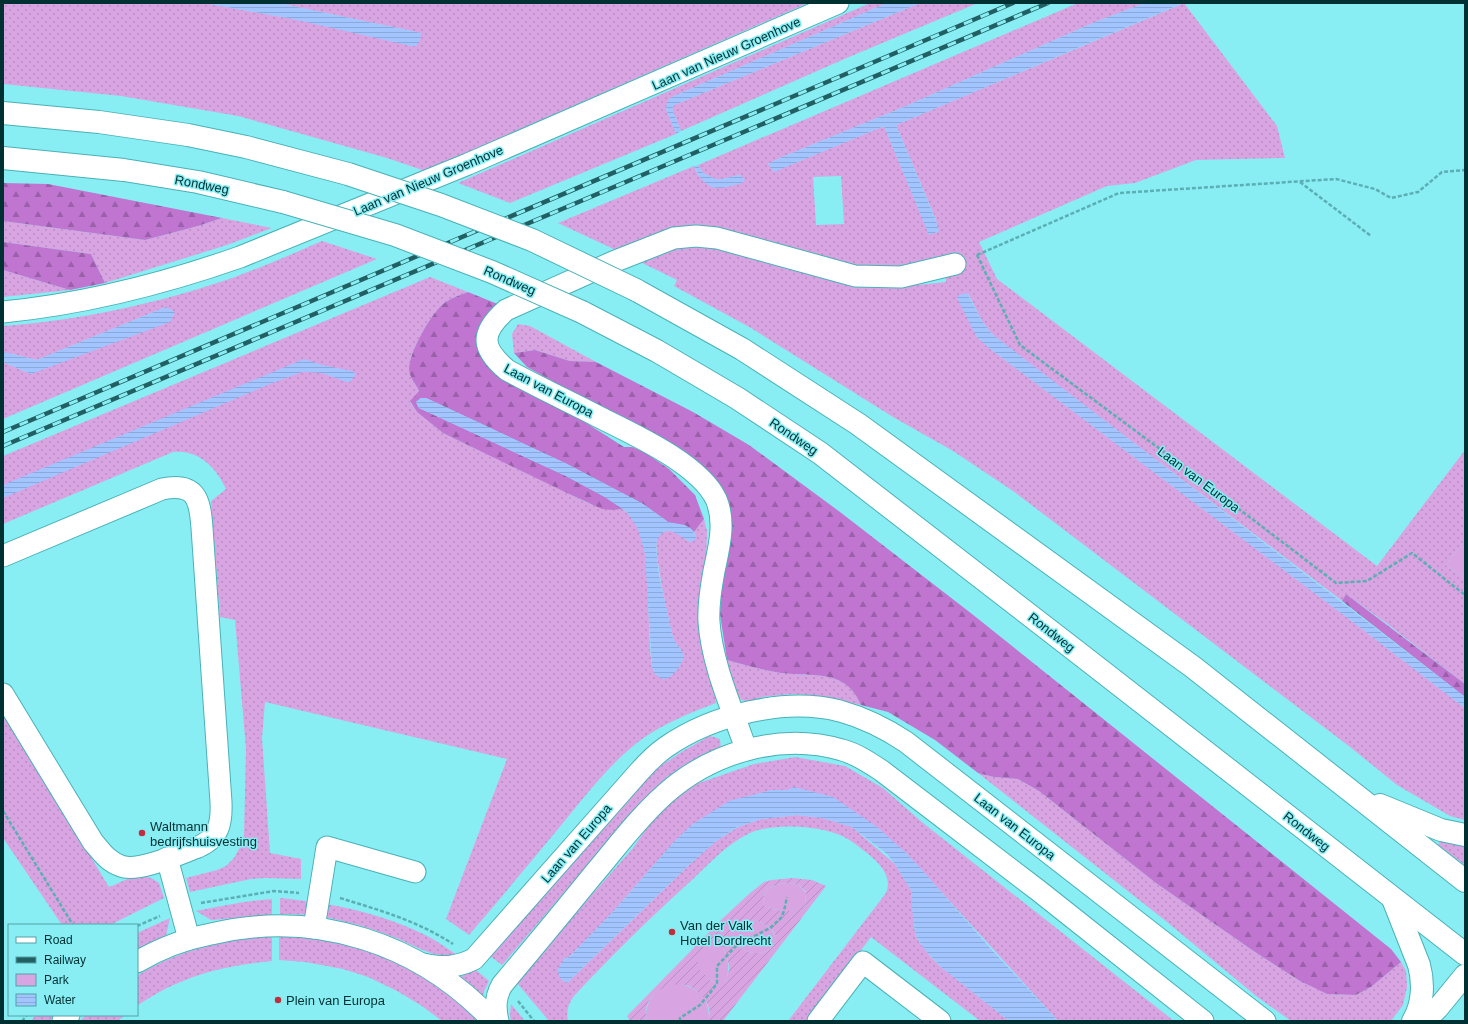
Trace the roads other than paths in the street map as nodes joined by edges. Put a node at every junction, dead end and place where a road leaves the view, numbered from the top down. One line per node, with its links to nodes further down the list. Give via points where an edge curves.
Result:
1 (838, 3): 5 (street, Laan van Nieuw Groenhove, via 468,164 240,257 120,292 66,304)
2 (3, 113): 10 (highway, bridge, via 99,122 188,136 246,147 348,174 532,240 636,290 742,349 858,424 1193,667)
3 (3, 158): 15 (highway, Rondweg, bridge, via 124,170 198,182 283,202 395,235 492,272 582,312 657,351 737,398 820,453)
4 (955, 264): 8 (street, Laan van Europa, via 901,277 855,276 717,238 674,238 506,310 490,330 487,340 489,350 507,370 659,449 690,470 710,489 719,509 721,536 711,585 709,622 716,662)
5 (3, 312)
6 (3, 556): 12 (street, via 162,489 186,489 197,499 202,528 222,814 213,838 207,843)
7 (3, 694): 12 (street, via 101,852 115,863 129,868)
8 (734, 715): 9 (street, Laan van Europa); 20 (street, Laan van Europa, via 697,728 651,759 474,959 455,966); 27 (street, Laan van Europa, via 767,709 804,707 838,711 888,730)
9 (746, 749): 23 (street, via 699,770 666,793 651,808 502,985 496,1001); 26 (street, via 782,744 823,745 844,750 860,758 904,786)
10 (1355, 795): 11 (highway, via 1441,830); 14 (highway)
11 (1465, 835)
12 (167, 858): 17 (street)
13 (415, 872): 16 (street, via 327,847)
14 (1465, 881)
15 (1393, 898): 18 (highway, Rondweg); 28 (highway, via 1422,976 1423,987)
16 (314, 928): 17 (street, Laan van Europa, via 256,926); 20 (street, Laan van Europa, via 368,940)
17 (189, 939): 19 (street, Laan van Europa)
18 (1465, 954)
19 (138, 962)
20 (423, 964): 22 (street, Laan van Europa, via 459,988)
21 (1465, 975): 29 (street)
22 (493, 1021)
23 (498, 1021)
24 (818, 1021): 25 (street, via 863,962)
25 (940, 1021)
26 (1203, 1021)
27 (1265, 1021)
28 (1413, 1021)
29 (1425, 1021)

